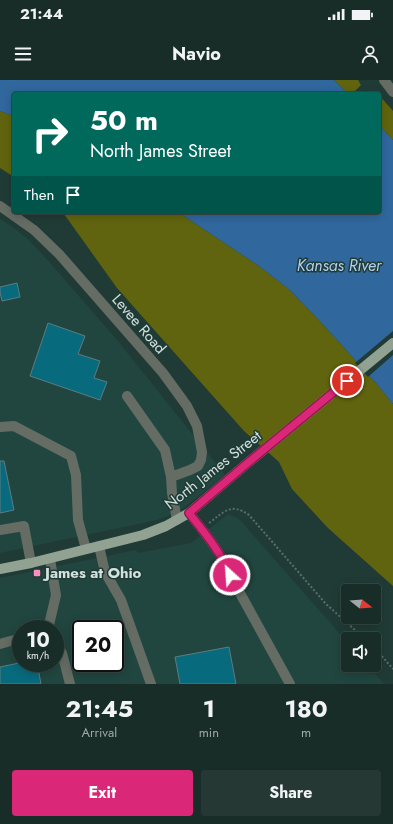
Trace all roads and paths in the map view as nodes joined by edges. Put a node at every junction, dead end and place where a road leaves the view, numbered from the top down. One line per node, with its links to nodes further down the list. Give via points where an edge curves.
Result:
1 (384, 80): 2 (street)
2 (393, 92)
3 (0, 206): 7 (street, Levee Road, via 34,230 59,254 163,373 188,406 197,426 201,460 198,466)
4 (393, 343): 8 (main road, North James Street)
5 (127, 396): 7 (street, via 165,450)
6 (0, 427): 13 (street, via 14,426 70,456 76,475 78,520)
7 (173, 476): 9 (street, via 172,493)
8 (189, 513): 9 (main road, North James Street); 10 (street)
9 (177, 520): 12 (main road, North James Street, via 143,535)
10 (202, 529): 18 (path, via 227,509 236,508 243,511 326,604); 26 (street, via 226,566)
11 (0, 530): 15 (street, via 24,526)
12 (99, 546): 13 (main road, North James Street); 25 (street, via 104,572 121,600)
13 (86, 550): 14 (main road, North James Street)
14 (50, 558): 15 (main road, North James Street); 17 (street, via 56,595)
15 (31, 563): 16 (main road, North James Street)
16 (0, 569)
17 (50, 620)
18 (357, 632)
19 (12, 641): 20 (street)
20 (0, 644)
21 (381, 655): 23 (path)
22 (64, 661): 24 (street)
23 (393, 669)
24 (70, 684)
25 (151, 684)
26 (290, 684)

